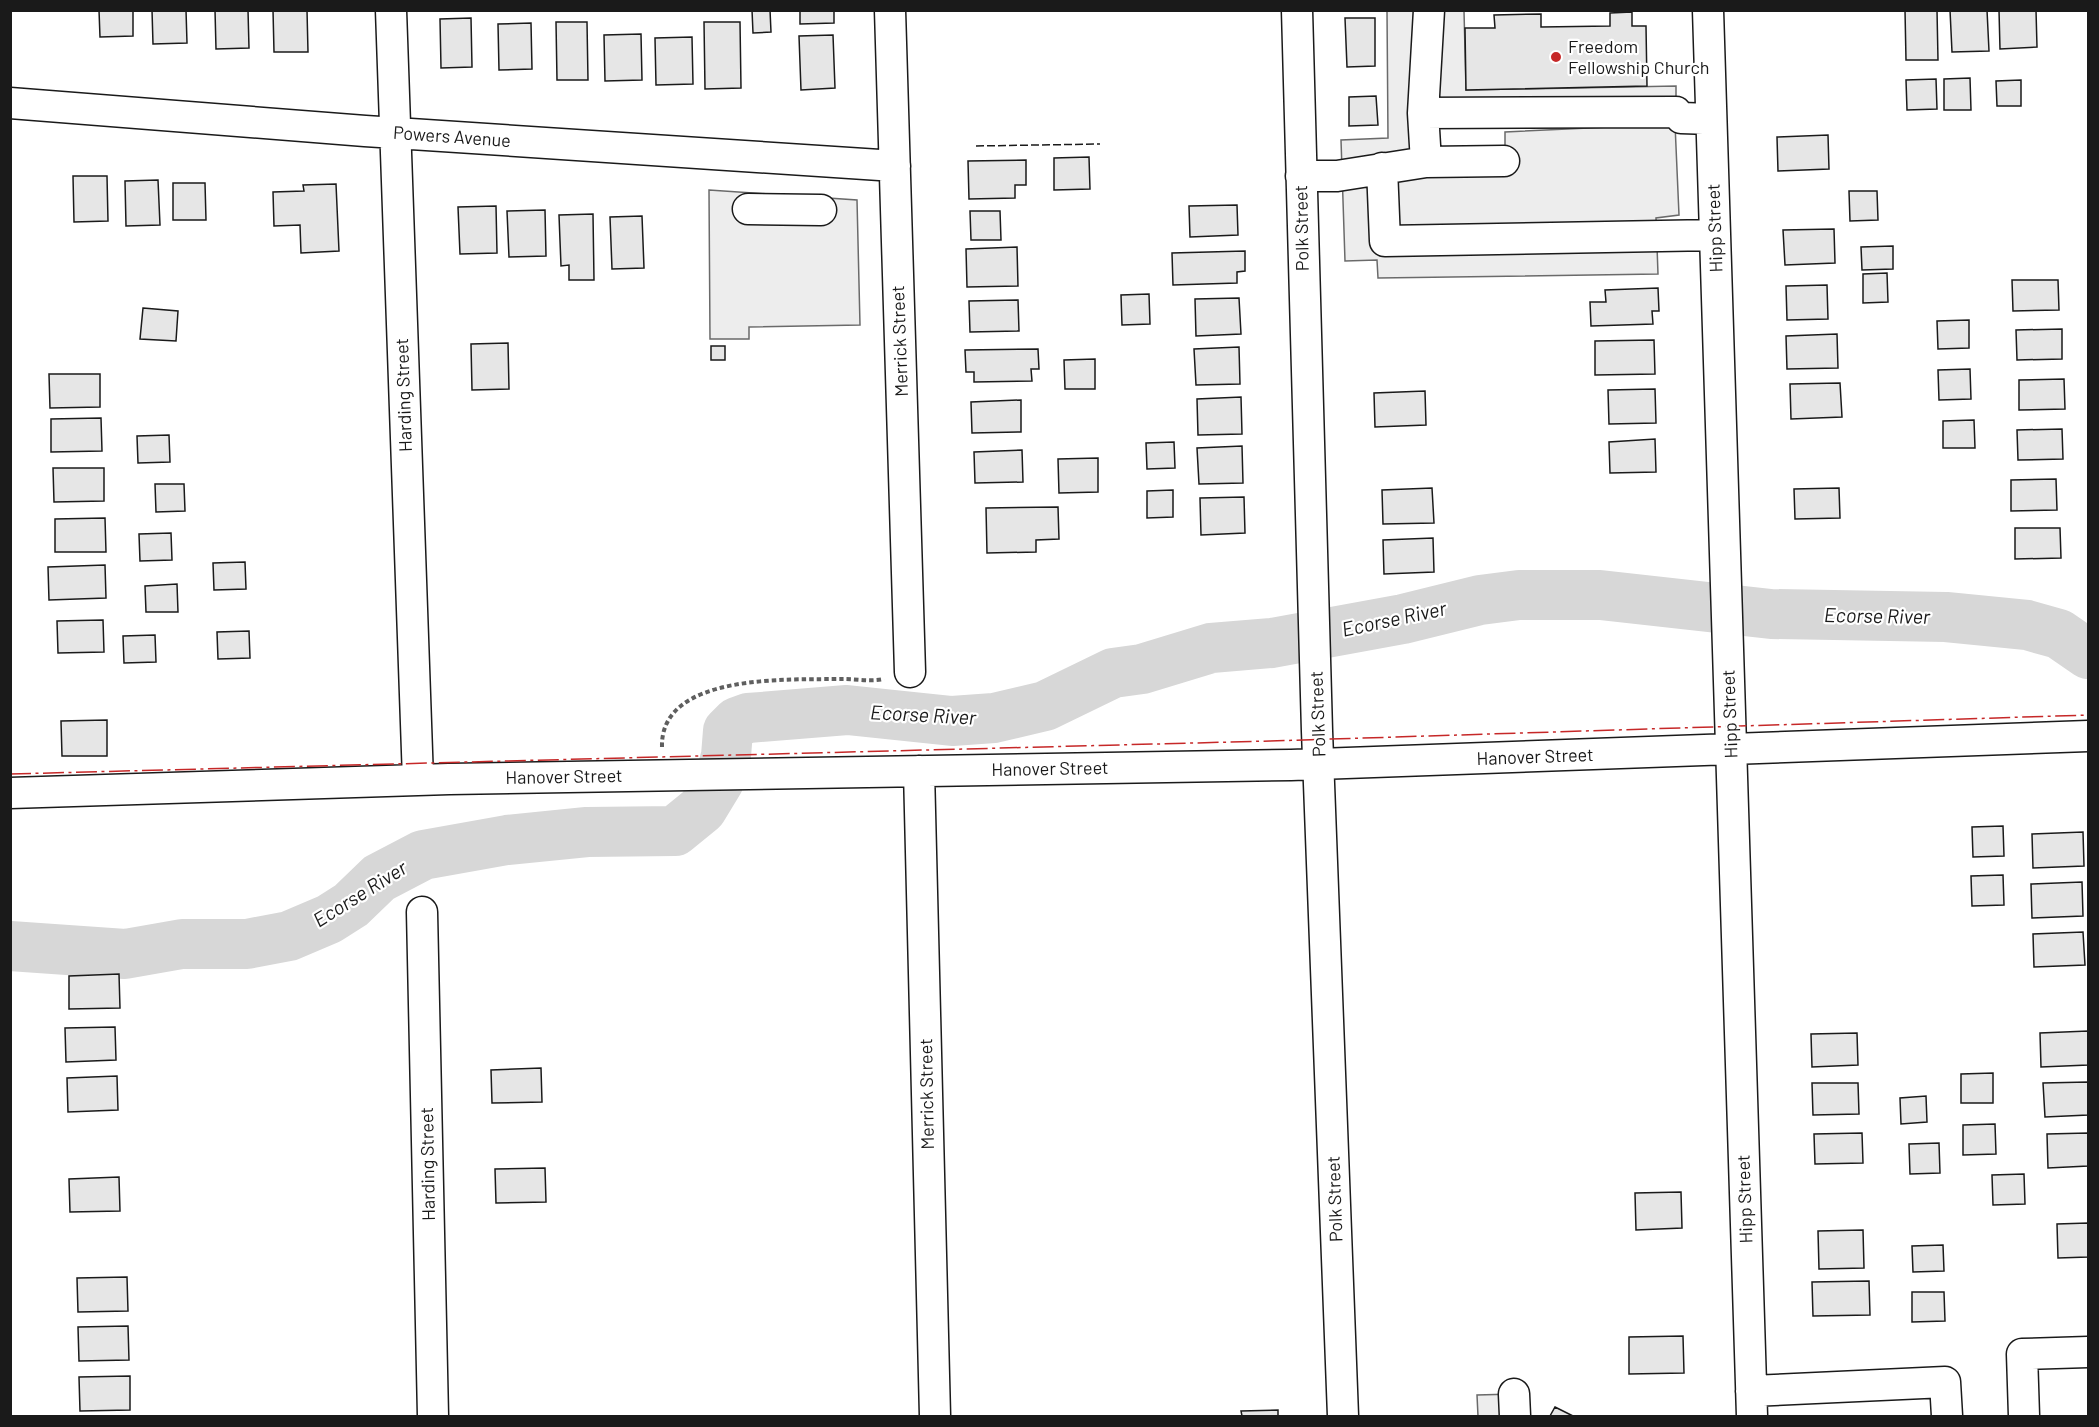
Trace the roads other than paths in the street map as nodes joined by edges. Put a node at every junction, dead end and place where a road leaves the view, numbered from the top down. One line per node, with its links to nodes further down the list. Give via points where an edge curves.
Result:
1 (391, 10): 9 (street, Harding Street)
2 (890, 10): 12 (street, Merrick Street)
3 (1297, 10): 14 (street, Polk Street)
4 (1429, 10): 7 (street)
5 (1708, 10): 8 (street, Hipp Street)
6 (10, 103): 9 (street, Powers Avenue)
7 (1423, 113): 8 (street, via 1676,112 1681,118); 11 (street)
8 (1711, 119): 17 (street, Hipp Street)
9 (395, 132): 12 (street, Powers Avenue); 23 (street, Harding Street)
10 (1504, 161): 11 (street)
11 (1425, 162): 13 (street)
12 (895, 166): 18 (street, Merrick Street)
13 (1382, 168): 14 (street, via 1337,176); 17 (street, via 1385,241)
14 (1301, 176): 21 (street, Polk Street)
15 (748, 209): 16 (street)
16 (821, 210)
17 (1715, 235): 20 (street, Hipp Street)
18 (910, 670)
19 (2088, 736): 20 (street, Hanover Street)
20 (1731, 751): 21 (street, Hanover Street); 27 (street, Hipp Street)
21 (1320, 764): 22 (street, Hanover Street); 30 (street, Polk Street)
22 (919, 771): 23 (street, Hanover Street); 29 (street, Merrick Street)
23 (418, 780): 24 (street, Hanover Street)
24 (10, 793)
25 (422, 912): 28 (street, Harding Street)
26 (2088, 1352): 32 (street, via 2022,1354)
27 (1751, 1404): 31 (street, via 1945,1382)
28 (433, 1416)
29 (935, 1416)
30 (1343, 1416)
31 (1947, 1416)
32 (2024, 1416)

